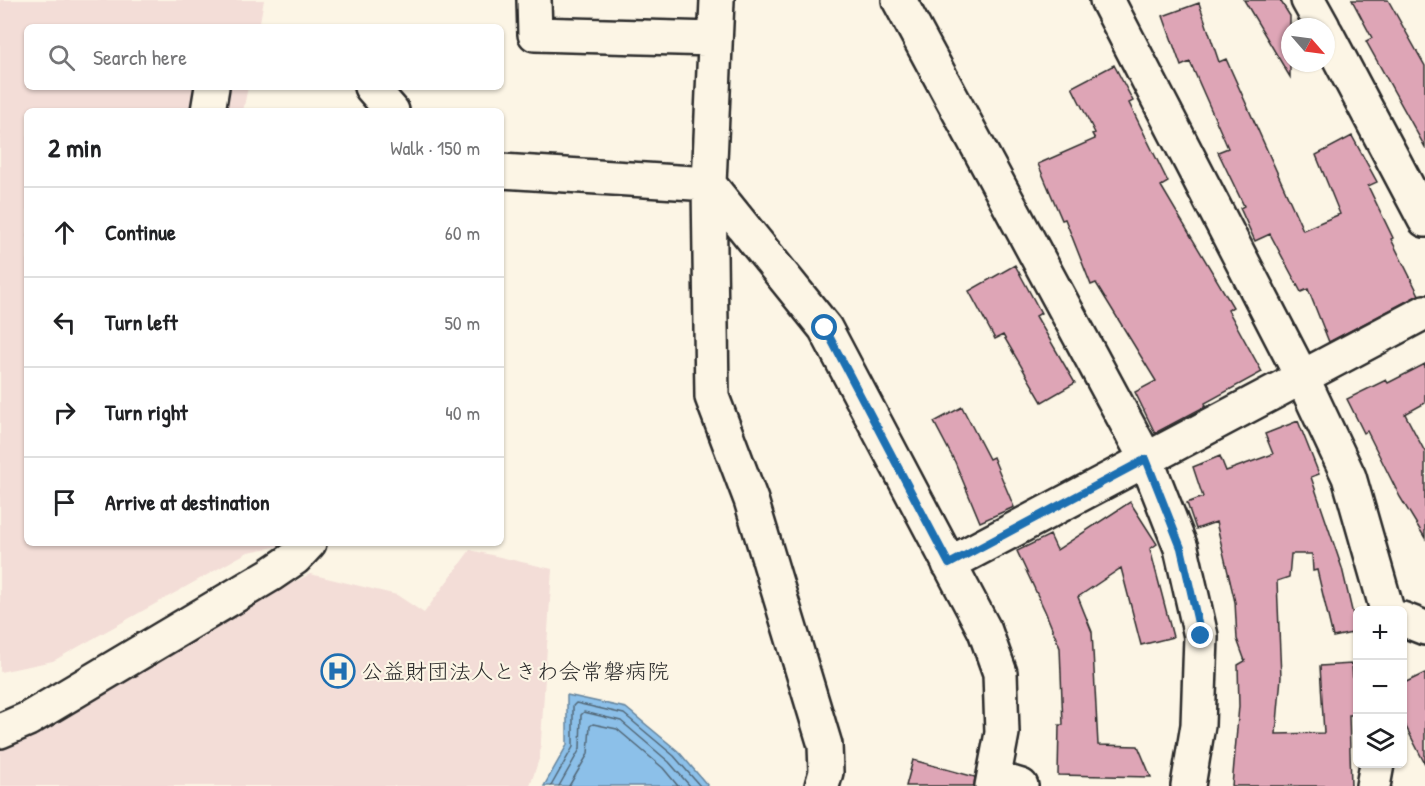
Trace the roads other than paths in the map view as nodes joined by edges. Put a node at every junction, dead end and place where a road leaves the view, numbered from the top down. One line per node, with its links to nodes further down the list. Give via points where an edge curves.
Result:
1 (534, 0): 7 (street, via 535,34)
2 (717, 0): 7 (street)
3 (899, 0): 18 (street)
4 (1107, 0): 17 (street)
5 (1308, 0): 6 (street)
6 (1318, 18)
7 (714, 39): 14 (street)
8 (1335, 50): 15 (street)
9 (211, 90): 11 (street)
10 (374, 90): 12 (street)
11 (208, 108)
12 (389, 108)
13 (504, 171): 14 (street)
14 (709, 184): 20 (street, via 825,328); 27 (street, via 712,397 751,500 825,744)
15 (1425, 220)
16 (1425, 312): 17 (street)
17 (1302, 377): 18 (street); 21 (street, via 1349,477)
18 (1146, 459): 20 (street); 28 (street, via 1181,548 1201,636 1198,725)
19 (306, 546): 24 (street, via 270,575 28,719)
20 (949, 564): 26 (street, via 986,632 1000,673)
21 (1385, 606)
22 (1407, 621): 23 (street)
23 (1425, 628)
24 (0, 731)
25 (1376, 768): 29 (street)
26 (1003, 783)
27 (822, 786)
28 (1188, 786)
29 (1373, 786)

